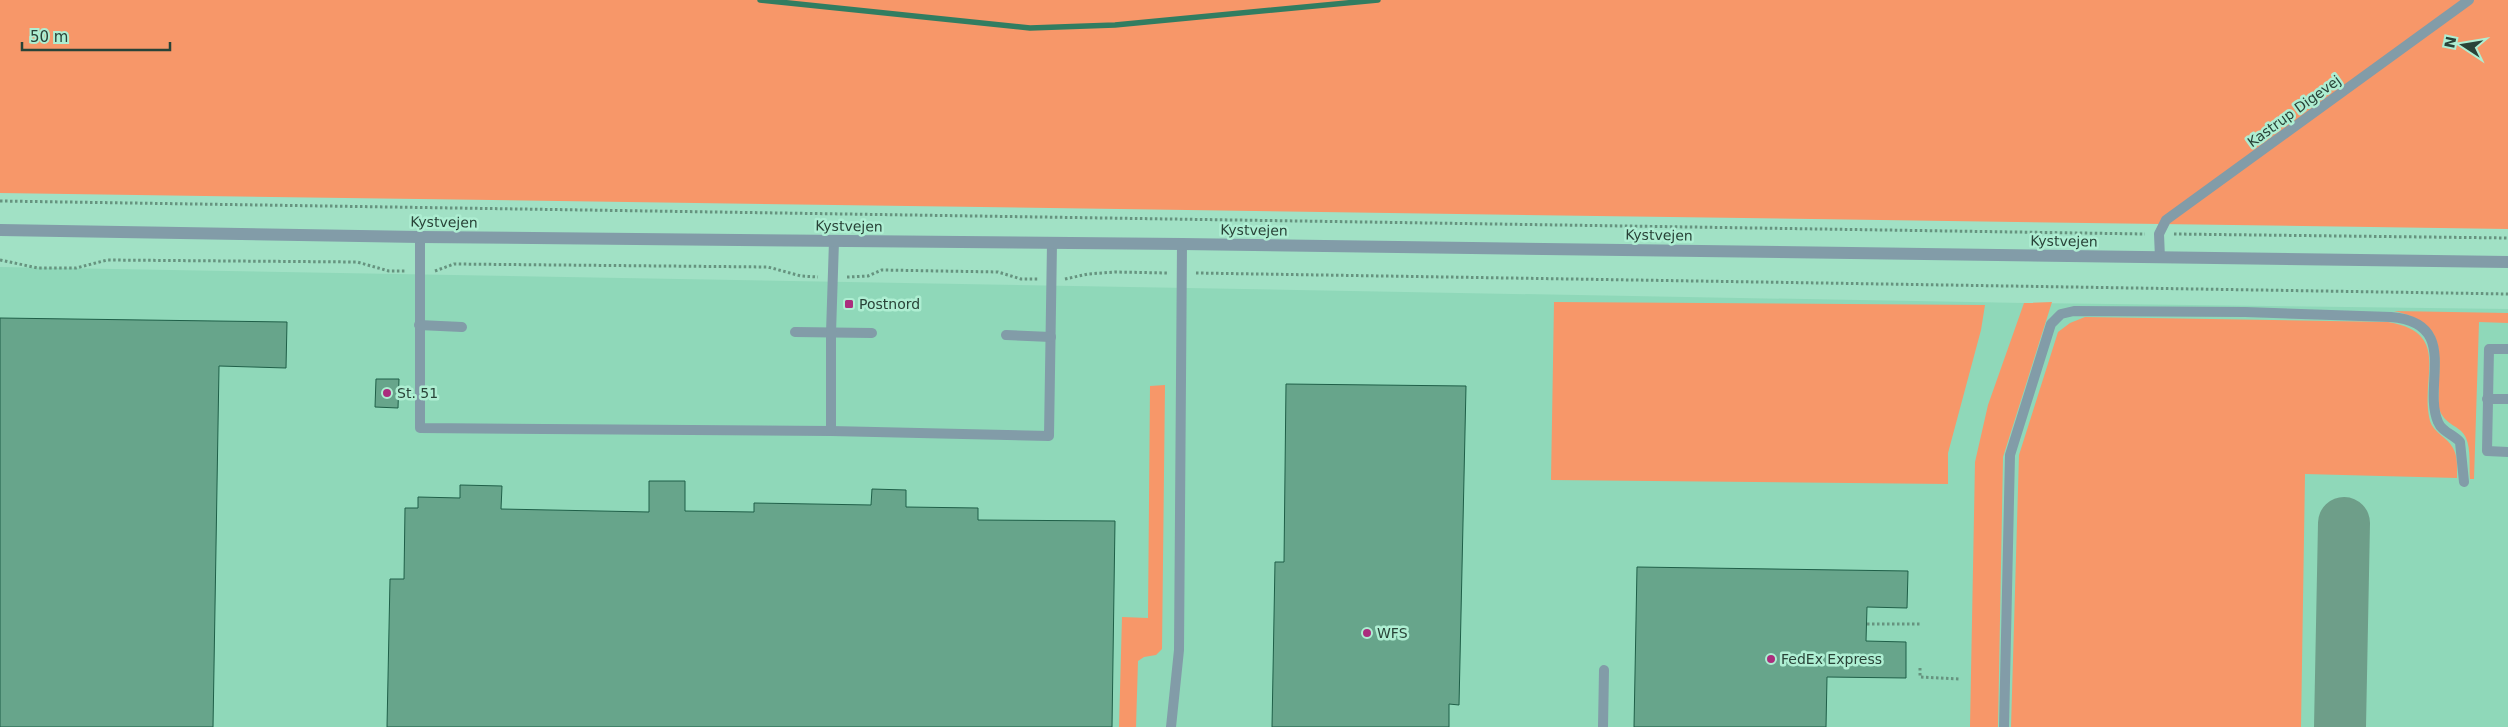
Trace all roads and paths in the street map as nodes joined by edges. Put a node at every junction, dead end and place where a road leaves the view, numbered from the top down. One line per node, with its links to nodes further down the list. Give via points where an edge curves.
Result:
1 (2469, 0): 4 (lane, Kastrup Digevej, via 2166,220)
2 (0, 201): 4 (path)
3 (0, 230): 5 (street, Kystvejen)
4 (2159, 234): 6 (path); 10 (lane)
5 (420, 237): 7 (street, Kystvejen); 13 (lane)
6 (2508, 238)
7 (834, 241): 8 (street, Kystvejen); 15 (lane)
8 (1052, 243): 9 (street, Kystvejen); 16 (lane)
9 (1182, 244): 10 (street, Kystvejen); 14 (lane)
10 (2160, 258): 12 (street, Kystvejen)
11 (0, 260): 13 (path, via 38,268 76,268 107,260 357,262 389,271)
12 (2508, 262)
13 (418, 271): 15 (path, via 438,271 454,264 768,267 801,276); 18 (lane)
14 (1182, 273): 16 (path, via 1115,272); 17 (path); 36 (lane, via 1179,650)
15 (832, 277): 16 (path, via 868,276 882,270 998,272 1021,279); 21 (lane)
16 (1052, 279): 24 (lane)
17 (2508, 294)
18 (419, 326): 19 (lane); 28 (lane, via 420,428)
19 (462, 327)
20 (795, 332): 21 (lane)
21 (831, 333): 22 (lane); 28 (lane)
22 (872, 334)
23 (1006, 335): 24 (lane)
24 (1051, 337): 28 (lane, via 1049,436)
25 (2508, 349): 26 (lane, via 2489,349)
26 (2487, 399): 27 (lane); 29 (lane, via 2487,451)
27 (2508, 400)
28 (831, 431)
29 (2508, 452)
30 (2464, 482): 38 (lane, via 2460,442 2437,420 2435,353 2431,341 2424,330 2403,318 2244,312 2074,311 2060,314 2051,324 2010,455)
31 (1867, 624): 32 (path)
32 (1921, 624)
33 (1920, 668): 35 (path, via 1920,678)
34 (1604, 670): 37 (lane)
35 (1960, 679)
36 (1172, 727)
37 (1603, 727)
38 (2004, 727)

